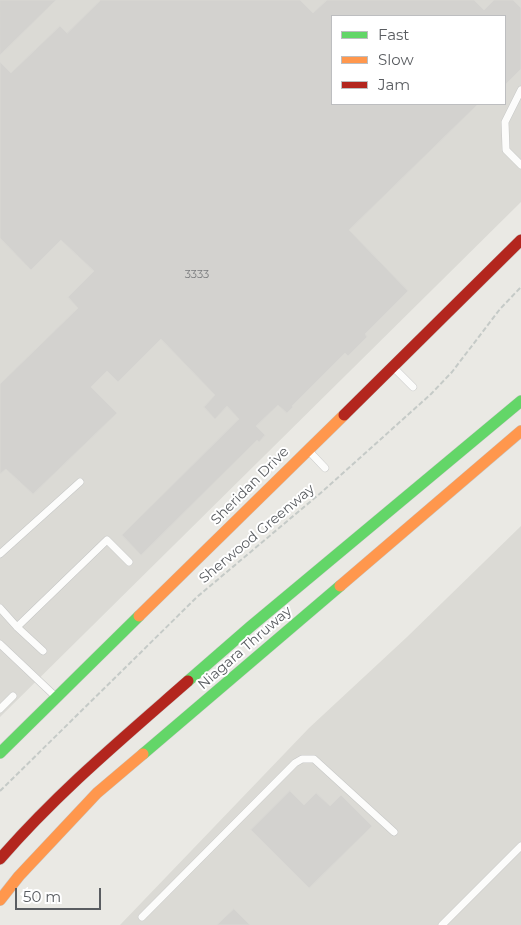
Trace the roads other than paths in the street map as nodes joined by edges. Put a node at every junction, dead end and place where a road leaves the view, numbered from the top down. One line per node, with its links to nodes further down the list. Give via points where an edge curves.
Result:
1 (521, 90): 2 (lane, via 505,122 506,150)
2 (521, 165)
3 (521, 240): 4 (main road, Sheridan Drive)
4 (393, 366): 5 (lane); 8 (main road, Sheridan Drive)
5 (413, 387)
6 (521, 401): 23 (main road, Niagara Thruway, via 250,627 86,770 30,824)
7 (521, 431): 24 (main road, Niagara Thruway, via 97,793 18,876)
8 (308, 450): 9 (lane); 18 (main road, Sheridan Drive)
9 (325, 468)
10 (80, 482): 11 (lane)
11 (0, 554)
12 (129, 562): 14 (lane, via 107,540)
13 (0, 608): 14 (lane)
14 (17, 626): 16 (lane)
15 (0, 644): 18 (lane)
16 (43, 651)
17 (13, 696): 19 (lane)
18 (56, 698): 20 (main road, Sheridan Drive)
19 (0, 709)
20 (0, 753)
21 (394, 832): 25 (lane, via 314,759 302,758)
22 (521, 846): 26 (lane)
23 (0, 859)
24 (0, 900)
25 (142, 917)
26 (442, 925)

